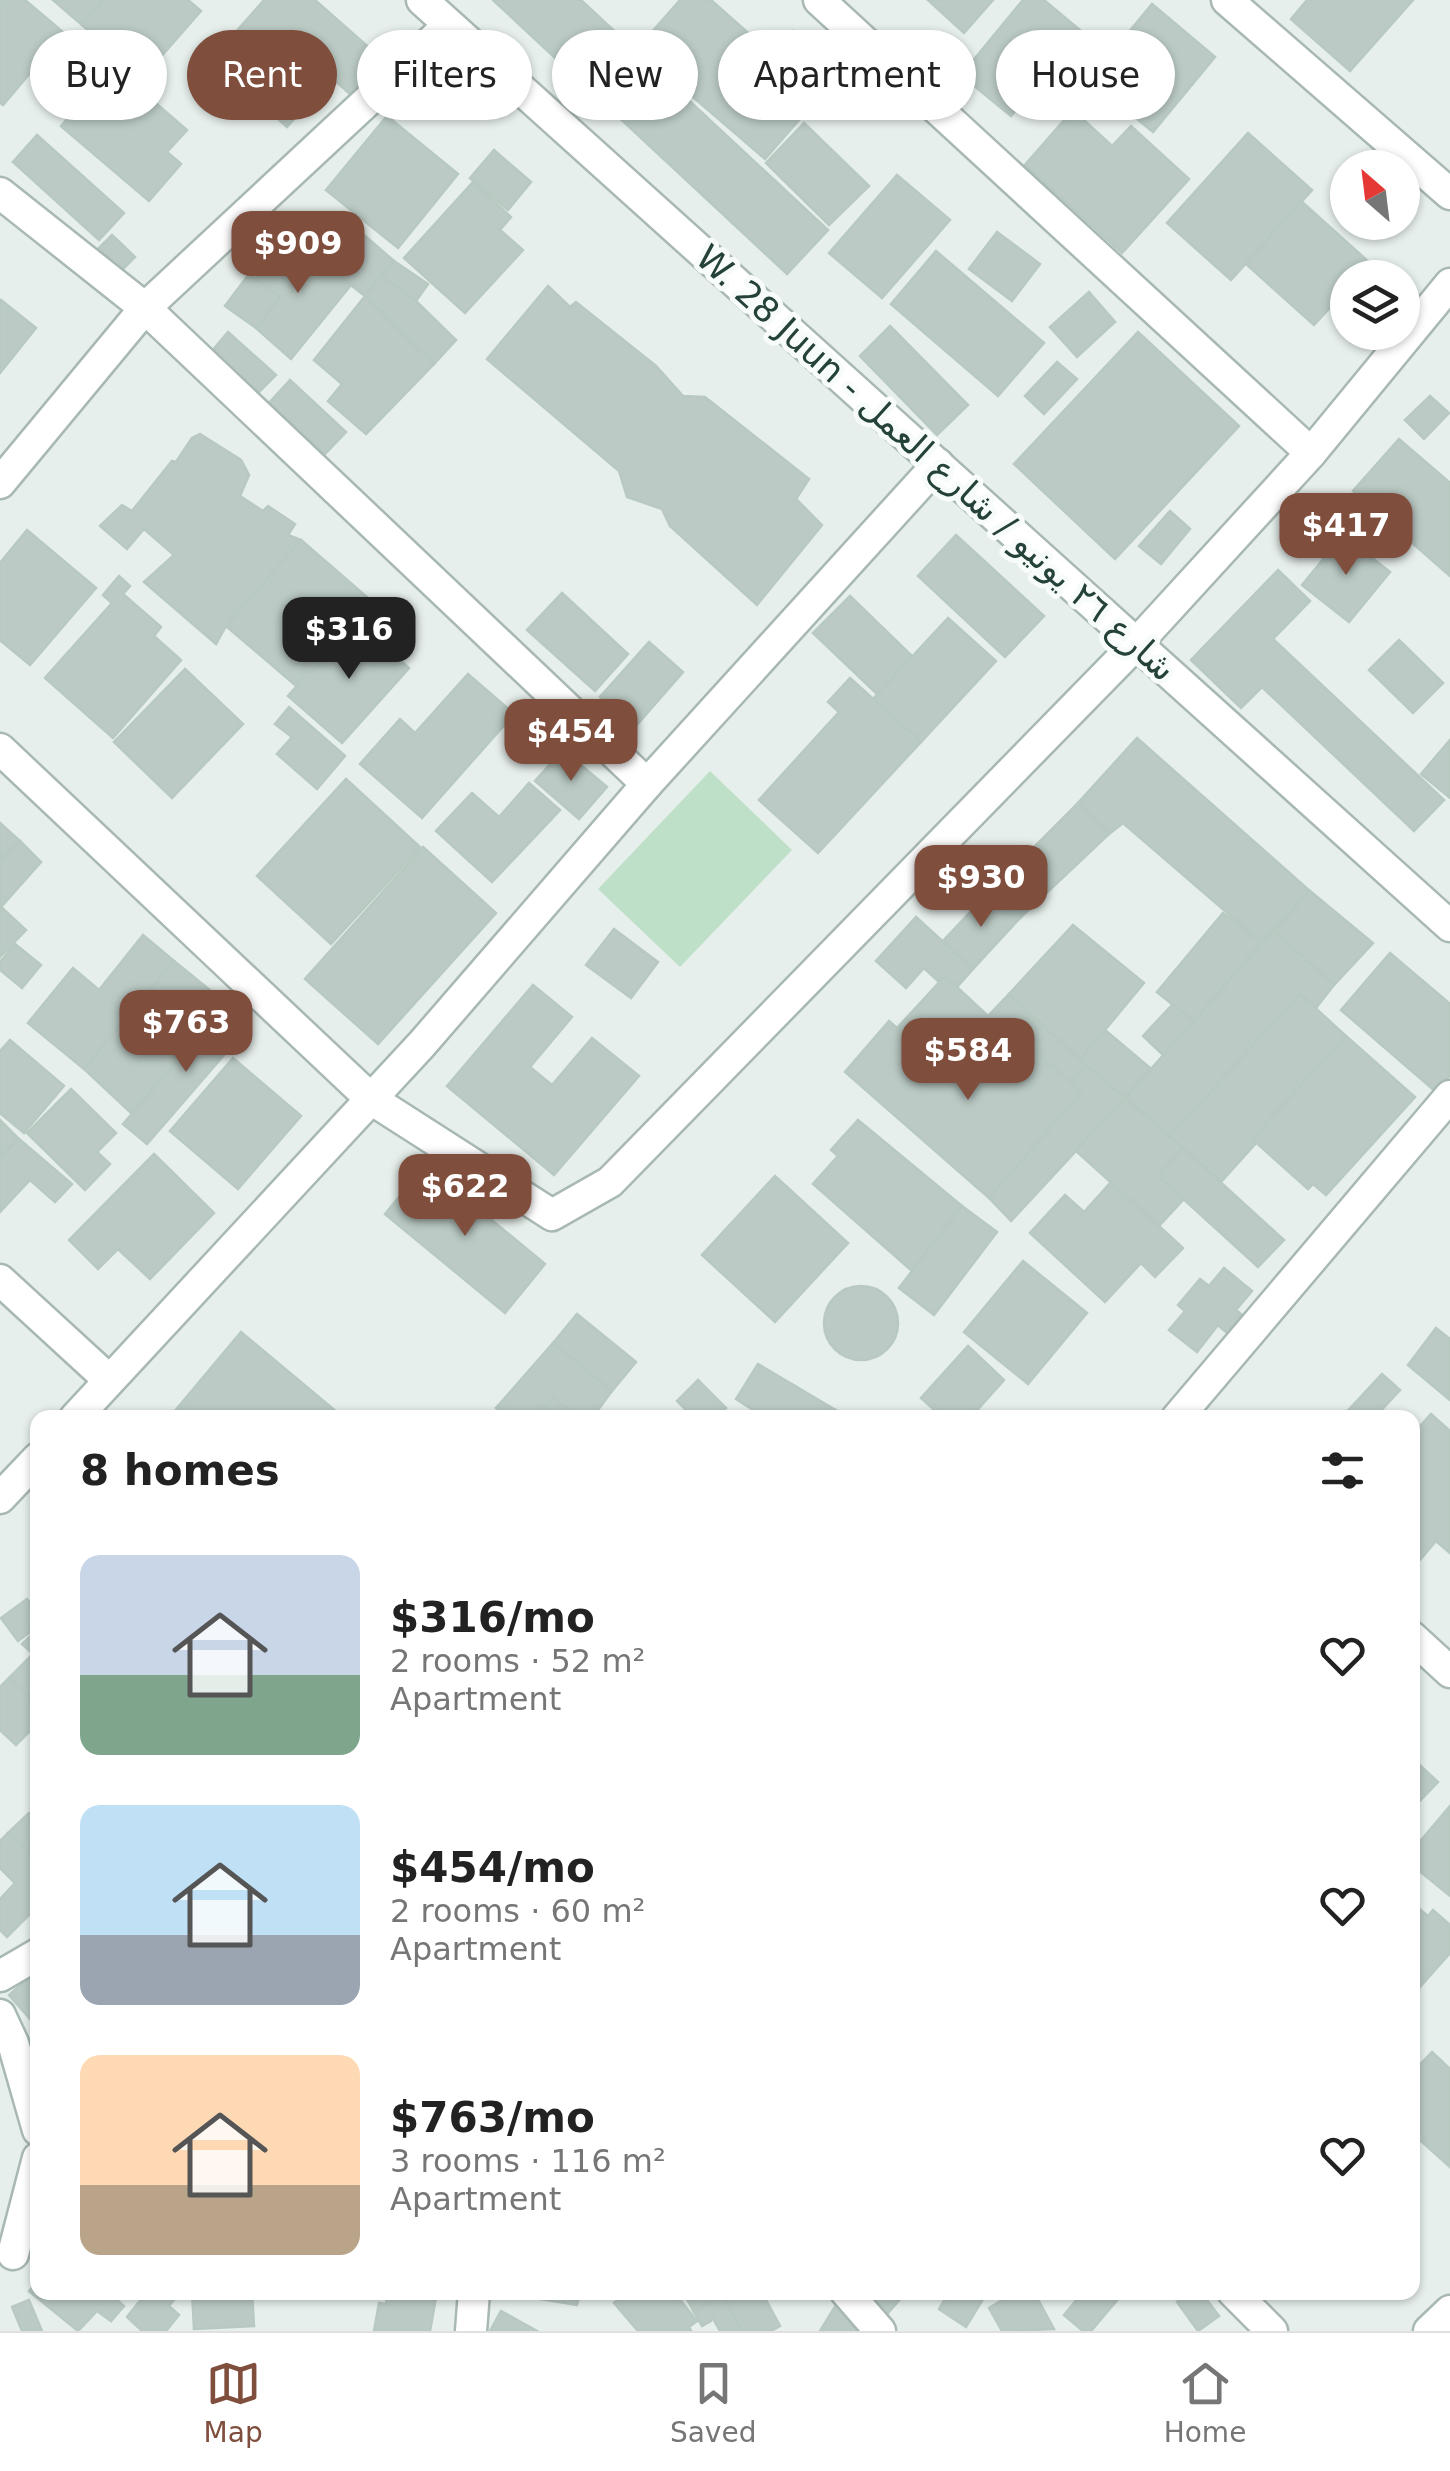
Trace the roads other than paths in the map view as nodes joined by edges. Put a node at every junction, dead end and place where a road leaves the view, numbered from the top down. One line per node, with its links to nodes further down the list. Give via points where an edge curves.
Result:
1 (422, 0): 4 (street, W. 28 Juun - شارع ٢٦ يونيو / شارع العمل)
2 (819, 0): 9 (street)
3 (1227, 0): 6 (street)
4 (449, 25): 8 (street); 10 (street, W. 28 Juun - شارع ٢٦ يونيو / شارع العمل)
5 (0, 192): 8 (street)
6 (1450, 194)
7 (1450, 284): 9 (street)
8 (145, 308): 11 (street); 14 (street)
9 (1311, 452): 12 (street)
10 (938, 464): 12 (street, W. 28 Juun - شارع ٢٦ يونيو / شارع العمل); 14 (street)
11 (0, 483)
12 (1137, 644): 15 (street, W. 28 Juun - شارع ٢٦ يونيو / شارع العمل); 17 (street, via 592,1195 552,1215)
13 (0, 749): 17 (street)
14 (647, 784): 17 (street)
15 (1450, 926)
16 (1450, 1096): 21 (street)
17 (371, 1100): 19 (street)
18 (0, 1280): 19 (street)
19 (110, 1380): 20 (street)
20 (82, 1410)
21 (1184, 1410)
22 (30, 1466): 23 (street)
23 (0, 1498)
24 (1420, 1644): 25 (street)
25 (1450, 1672)
26 (30, 1959): 27 (street)
27 (0, 1976)
28 (0, 2015): 29 (street)
29 (30, 2102)
30 (30, 2193): 31 (street)
31 (17, 2251)
32 (473, 2300): 36 (street)
33 (853, 2300): 37 (street)
34 (1241, 2300): 38 (street)
35 (1450, 2311): 39 (street)
36 (471, 2331)
37 (880, 2331)
38 (1272, 2331)
39 (1430, 2331)

